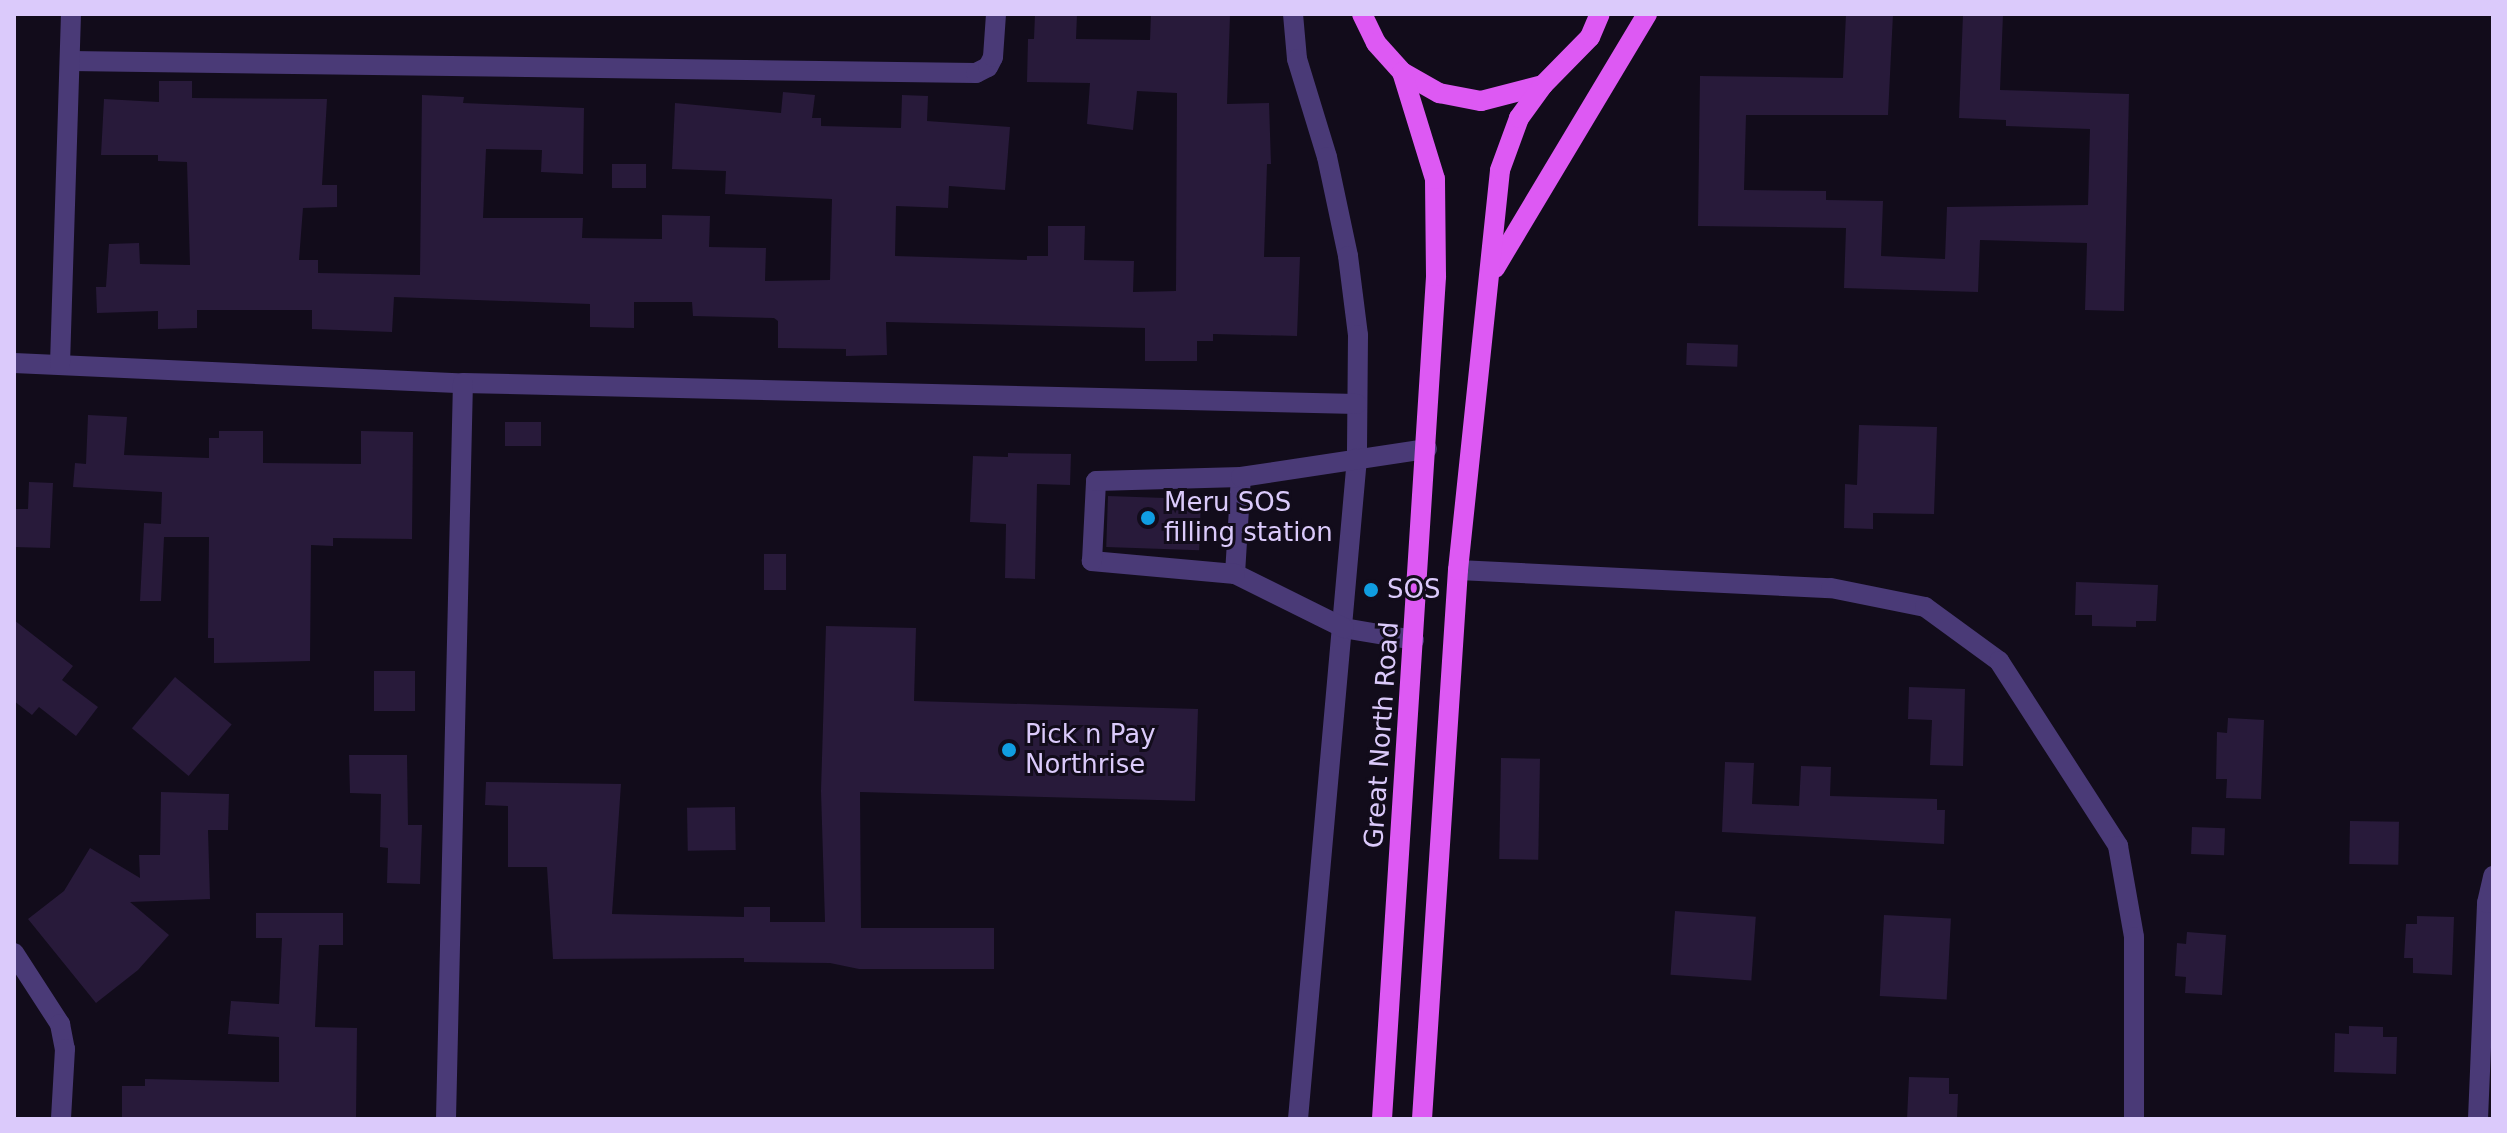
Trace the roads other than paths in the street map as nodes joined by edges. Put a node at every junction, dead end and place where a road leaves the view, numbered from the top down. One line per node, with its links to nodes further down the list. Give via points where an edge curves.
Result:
1 (71, 14): 7 (street)
2 (996, 14): 7 (street, via 993,57 976,73)
3 (1293, 14): 14 (street, via 1297,59 1327,157 1348,256 1358,335)
4 (1362, 14): 8 (main road, via 1376,43)
5 (1600, 14): 9 (main road, via 1590,37)
6 (1647, 14): 10 (main road)
7 (70, 61): 12 (street)
8 (1402, 72): 9 (main road, via 1460,99 1503,99); 15 (main road, Great North Road, via 1435,179)
9 (1543, 85): 10 (main road, via 1519,118 1500,170)
10 (1491, 275): 18 (main road)
11 (14, 363): 12 (street)
12 (60, 364): 13 (street)
13 (463, 383): 14 (street); 25 (street)
14 (1357, 404): 16 (street)
15 (1427, 449): 16 (street); 21 (main road, Great North Road)
16 (1357, 458): 17 (street); 20 (street)
17 (1241, 477): 19 (street); 19 (street, via 1096,481 1092,561)
18 (1458, 570): 28 (main road); 29 (street, via 1831,588 1925,607 1999,661 2118,846 2134,937)
19 (1235, 574): 20 (street)
20 (1344, 628): 21 (street); 26 (street)
21 (1414, 640): 27 (main road, Great North Road)
22 (2493, 876): 30 (street, via 2487,903)
23 (14, 953): 24 (street, via 60,1024 65,1049)
24 (61, 1119)
25 (446, 1119)
26 (1298, 1119)
27 (1382, 1119)
28 (1422, 1119)
29 (2134, 1119)
30 (2478, 1119)

